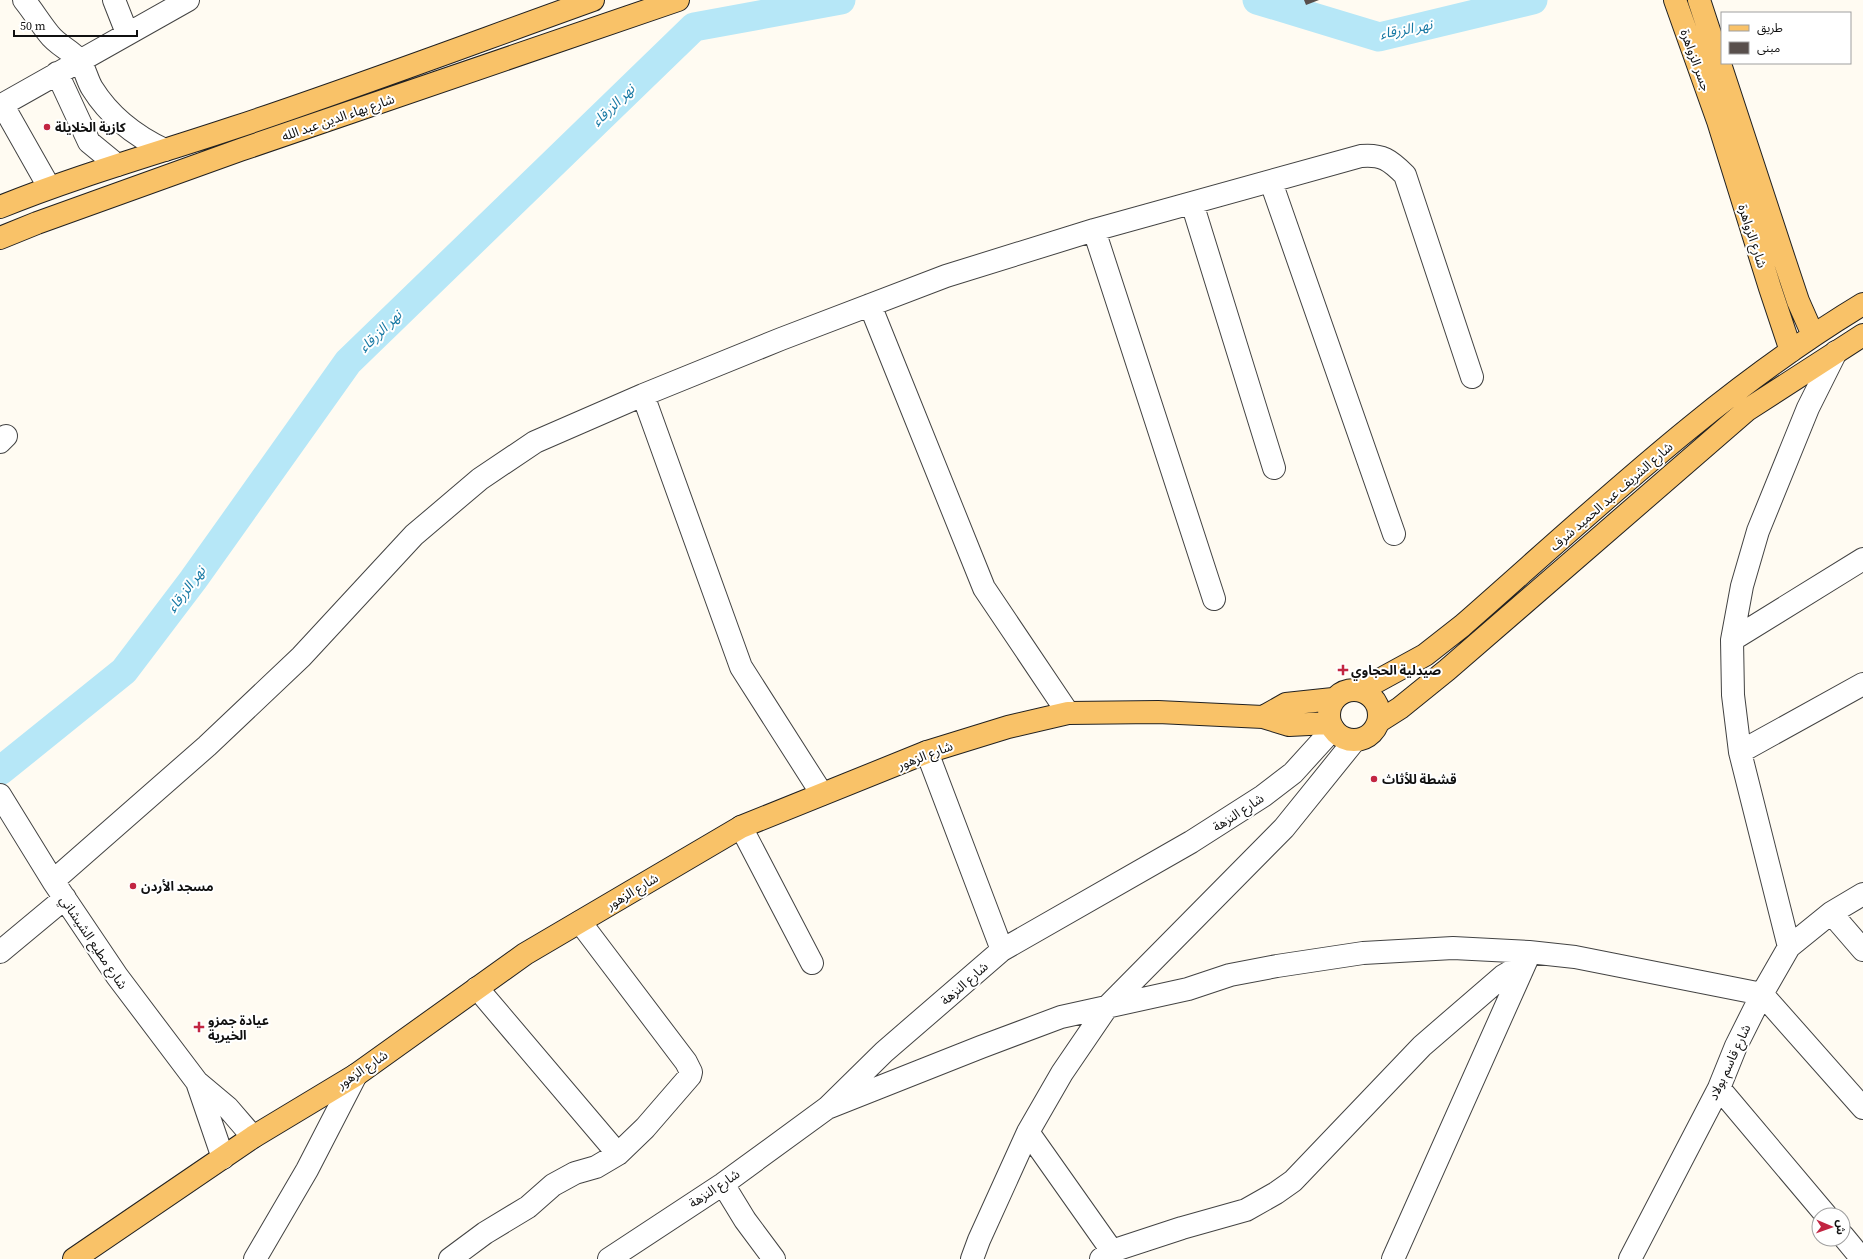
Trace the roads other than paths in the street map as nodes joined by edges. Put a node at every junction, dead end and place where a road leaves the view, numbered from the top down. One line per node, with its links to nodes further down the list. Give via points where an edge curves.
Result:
1 (24, 0): 9 (street, via 49,35)
2 (114, 0): 8 (street)
3 (188, 0): 8 (street)
4 (593, 0): 13 (main road, شارع بهاء الدين عبد الله)
5 (678, 0): 15 (main road, شارع بهاء الدين عبد الله)
6 (1675, 0): 12 (main road, جسر الزواهرة)
7 (1699, 0): 12 (main road, جسر الزواهرة)
8 (127, 34): 9 (street)
9 (79, 61): 10 (street); 14 (street, via 99,99 112,115 146,141)
10 (57, 73): 11 (street); 16 (street, via 89,142)
11 (1, 105): 18 (street)
12 (1727, 116): 25 (main road, شارع الزواهرة); 29 (main road, شارع الزواهرة, via 1767,281)
13 (233, 128): 14 (main road, شارع بهاء الدين عبد الله); 15 (main road)
14 (166, 150): 16 (main road, شارع بهاء الدين عبد الله)
15 (240, 150): 22 (main road, شارع بهاء الدين عبد الله, via 37,222)
16 (117, 165): 18 (main road, شارع بهاء الدين عبد الله)
17 (1271, 182): 19 (street); 31 (street, via 1361,156 1375,155 1396,166 1405,175 1409,186); 37 (street)
18 (49, 187): 20 (main road, شارع بهاء الدين عبد الله)
19 (1192, 203): 21 (street); 36 (street)
20 (0, 207)
21 (1094, 230): 24 (street, via 946,276); 39 (street)
22 (0, 238)
23 (1863, 304): 26 (main road, شارع الشريف عبد الحميد شرف)
24 (870, 305): 33 (street); 44 (street, via 984,588)
25 (1802, 309): 26 (main road); 27 (main road, شارع الزواهرة)
26 (1843, 317): 27 (main road, شارع الشريف عبد الحميد شرف)
27 (1813, 335): 29 (main road, شارع الشريف عبد الحميد شرف); 35 (main road, via 1804,354 1757,390)
28 (1863, 335): 30 (main road, شارع الشريف عبد الحميد شرف)
29 (1791, 351): 42 (main road, شارع الشريف عبد الحميد شرف, via 1684,433 1425,656)
30 (1836, 352): 32 (main road, شارع الشريف عبد الحميد شرف); 34 (street)
31 (1472, 377)
32 (1790, 381): 34 (street); 35 (main road, شارع الشريف عبد الحميد شرف)
33 (643, 396): 51 (street, via 741,667); 54 (street, via 535,442 480,479 414,535 301,657 207,746)
34 (1808, 408): 40 (street, via 1758,531 1742,586)
35 (1747, 410): 46 (main road, شارع الشريف عبد الحميد شرف, via 1447,670 1400,708)
36 (1274, 468)
37 (1394, 534)
38 (1863, 559): 40 (street)
39 (1214, 599)
40 (1732, 640): 50 (street, via 1733,694)
41 (1863, 684): 50 (street)
42 (1361, 690): 43 (main road, via 1346,690); 46 (main road, via 1374,700)
43 (1333, 699): 45 (main road, via 1286,704); 47 (main road, via 1328,714)
44 (1068, 713): 45 (main road, شارع الزهور, via 1158,712); 49 (main road, شارع الزهور, via 1008,727)
45 (1263, 717): 47 (main road, شارع الزهور, via 1289,725)
46 (1378, 722): 48 (main road, via 1369,735)
47 (1331, 726): 48 (main road, via 1339,736); 59 (street, شارع النزهة, via 1293,773 1263,796 1191,842)
48 (1355, 740): 66 (street, via 1284,828)
49 (927, 752): 51 (main road, شارع الزهور); 59 (street)
50 (1740, 752): 58 (street)
51 (822, 794): 53 (main road, شارع الزهور)
52 (0, 795): 54 (street, شارع مطيع الشيشاني)
53 (741, 827): 57 (main road, شارع الزهور); 63 (street)
54 (54, 882): 61 (street); 68 (street, شارع مطيع الشيشاني, via 116,976)
55 (1863, 894): 56 (street, شارع قاسم بولاد)
56 (1831, 913): 58 (street, شارع قاسم بولاد); 60 (street)
57 (580, 922): 64 (main road, شارع الزهور, via 525,954); 74 (street, via 691,1072 686,1083)
58 (1789, 947): 65 (street, شارع قاسم بولاد)
59 (1002, 950): 70 (street, شارع النزهة, via 884,1052)
60 (1863, 950)
61 (0, 952)
62 (1527, 957): 65 (street, via 1575,957); 66 (street, via 1453,948 1363,953 1277,966); 79 (street, via 1422,1046 1292,1181 1276,1193 1246,1210 1182,1228); 86 (street)
63 (812, 963)
64 (477, 988): 67 (main road, شارع الزهور); 74 (street)
65 (1762, 994): 69 (street, شارع قاسم بولاد, via 1736,1046); 71 (street)
66 (1107, 1007): 70 (street, via 1062,1017 981,1046); 72 (street, via 1062,1072)
67 (356, 1075): 73 (main road, شارع الزهور); 81 (street, via 307,1170)
68 (197, 1082): 73 (street, شارع مطيع الشيشاني, via 228,1108); 75 (street, شارع مطيع الشيشاني)
69 (1719, 1088): 77 (street); 87 (street, شارع قاسم بولاد)
70 (827, 1108): 76 (street, شارع النزهة)
71 (1863, 1108)
72 (1028, 1132): 79 (street); 85 (street)
73 (253, 1136): 75 (main road, شارع الزهور)
74 (618, 1154): 82 (street, via 553,1186 528,1207 485,1233)
75 (223, 1158): 80 (main road, شارع الزهور)
76 (723, 1184): 83 (street, شارع النزهة); 84 (street)
77 (1819, 1207)
78 (1851, 1246): 88 (street)
79 (1106, 1255)
80 (74, 1259)
81 (255, 1259)
82 (450, 1259)
83 (609, 1259)
84 (774, 1259)
85 (972, 1259)
86 (1393, 1259)
87 (1630, 1259)
88 (1862, 1259)

